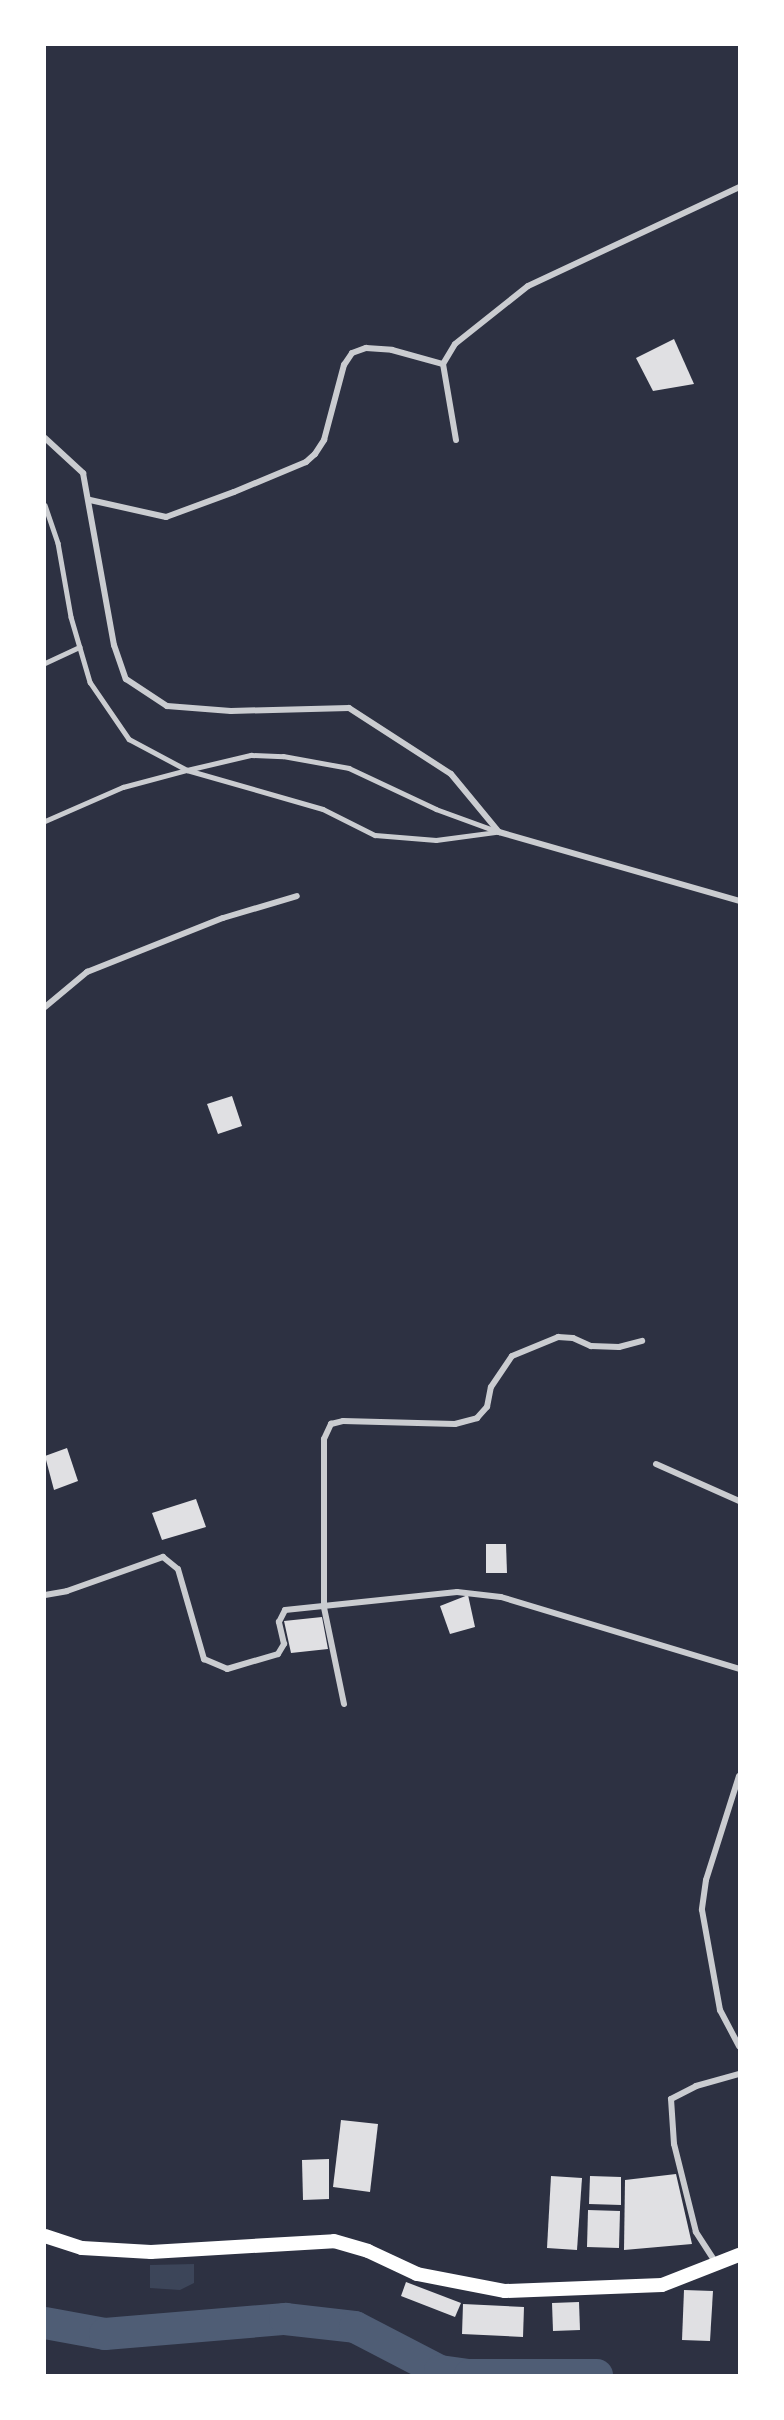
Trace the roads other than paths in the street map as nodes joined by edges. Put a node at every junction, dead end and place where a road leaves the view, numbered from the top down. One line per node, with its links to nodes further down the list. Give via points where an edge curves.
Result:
1 (739, 187): 2 (street, via 528,286 455,344)
2 (443, 364): 4 (street); 5 (street, via 392,351 366,348 352,353 344,365 324,440 315,454 306,462 234,492 166,517)
3 (45, 438): 5 (street, via 83,473)
4 (456, 440)
5 (90, 500): 11 (street, via 114,645 126,679 167,706 231,711 349,708 451,774)
6 (45, 505): 7 (lane, via 58,543)
7 (80, 647): 8 (lane); 9 (lane, via 90,682 129,739)
8 (45, 663)
9 (187, 770): 10 (lane, via 123,787); 11 (lane, via 323,809 375,835 436,840); 11 (lane, via 251,755 283,756 349,768 436,809)
10 (45, 821)
11 (499, 832): 13 (street)
12 (297, 896): 14 (street, via 224,918 87,972)
13 (739, 900)
14 (45, 1007)
15 (642, 1341): 19 (street, via 619,1347 591,1346 558,1337 512,1356 491,1387 487,1407 477,1418 455,1424 331,1424 324,1439)
16 (656, 1464): 17 (street)
17 (739, 1501)
18 (45, 1595): 19 (street, via 162,1557 178,1569 204,1659 227,1669 278,1654 284,1644 279,1622 285,1610)
19 (324, 1607): 20 (street, via 457,1592 501,1597); 21 (street)
20 (739, 1670)
21 (344, 1704)
22 (739, 1776): 23 (street, via 706,1880 702,1910 720,2010)
23 (739, 2046)
24 (739, 2074): 27 (street, via 696,2086 670,2099 674,2144 696,2232)
25 (45, 2236): 27 (main road, via 82,2248 151,2252 334,2241 368,2251 417,2274 505,2291 662,2285)
26 (739, 2255): 27 (main road)
27 (716, 2264)

